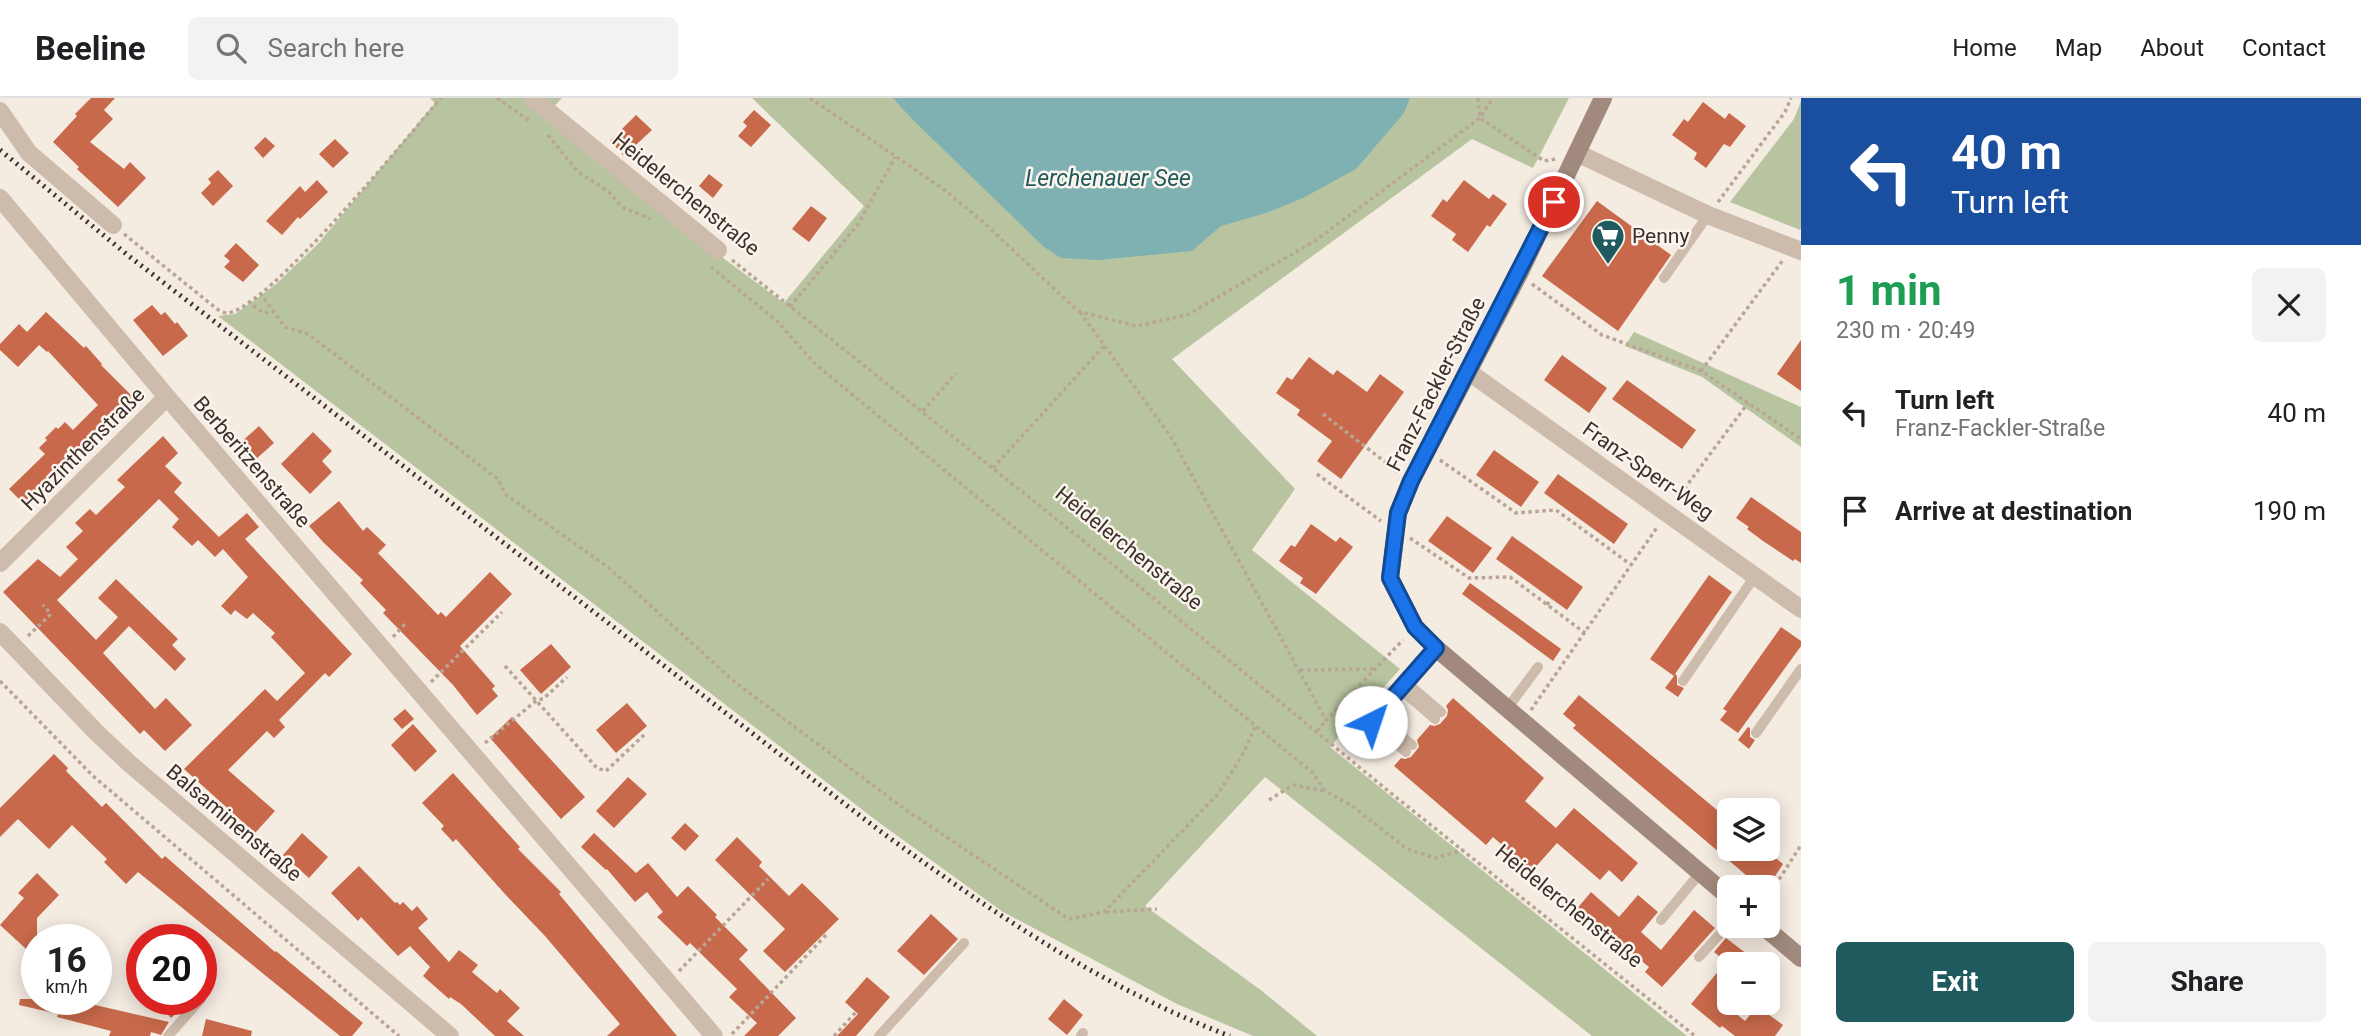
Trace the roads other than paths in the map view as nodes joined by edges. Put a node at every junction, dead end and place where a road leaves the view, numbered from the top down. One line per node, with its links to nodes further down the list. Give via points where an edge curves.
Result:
1 (533, 98): 9 (street, Heidelerchenstraße)
2 (1602, 98): 4 (street, Franz-Fackler-Straße)
3 (0, 111): 7 (street, via 29,153)
4 (1577, 153): 6 (street); 11 (street, Franz-Fackler-Straße)
5 (4, 210): 12 (street, Berberitzenstraße)
6 (1708, 215): 8 (street); 10 (lane)
7 (113, 225)
8 (1796, 249)
9 (712, 256)
10 (1664, 278)
11 (1468, 372): 14 (street, Franz-Sperr-Weg); 17 (street, Franz-Fackler-Straße, via 1398,513 1390,578 1415,627)
12 (167, 397): 13 (street, Hyazinthenstraße); 37 (street, Berberitzenstraße)
13 (0, 563)
14 (1755, 576): 15 (street, Franz-Sperr-Weg); 20 (lane)
15 (1801, 609)
16 (0, 632): 36 (street, Balsaminenstraße, via 130,764)
17 (1436, 648): 21 (lane); 22 (street, Franz-Fackler-Straße)
18 (1538, 667): 22 (lane)
19 (1801, 669): 24 (lane)
20 (1683, 681)
21 (1403, 686): 23 (lane); 25 (lane, via 1371,722)
22 (1506, 710): 26 (street, Franz-Fackler-Straße)
23 (1438, 716)
24 (1756, 733)
25 (1409, 749)
26 (1700, 873): 27 (street, Franz-Fackler-Straße); 28 (lane)
27 (1717, 887)
28 (1661, 920)
29 (1717, 937): 32 (lane)
30 (1777, 938): 33 (street)
31 (964, 943): 38 (lane)
32 (1699, 957)
33 (1801, 958)
34 (187, 1015): 35 (lane)
35 (168, 1036)
36 (450, 1036)
37 (714, 1036)
38 (879, 1036)

